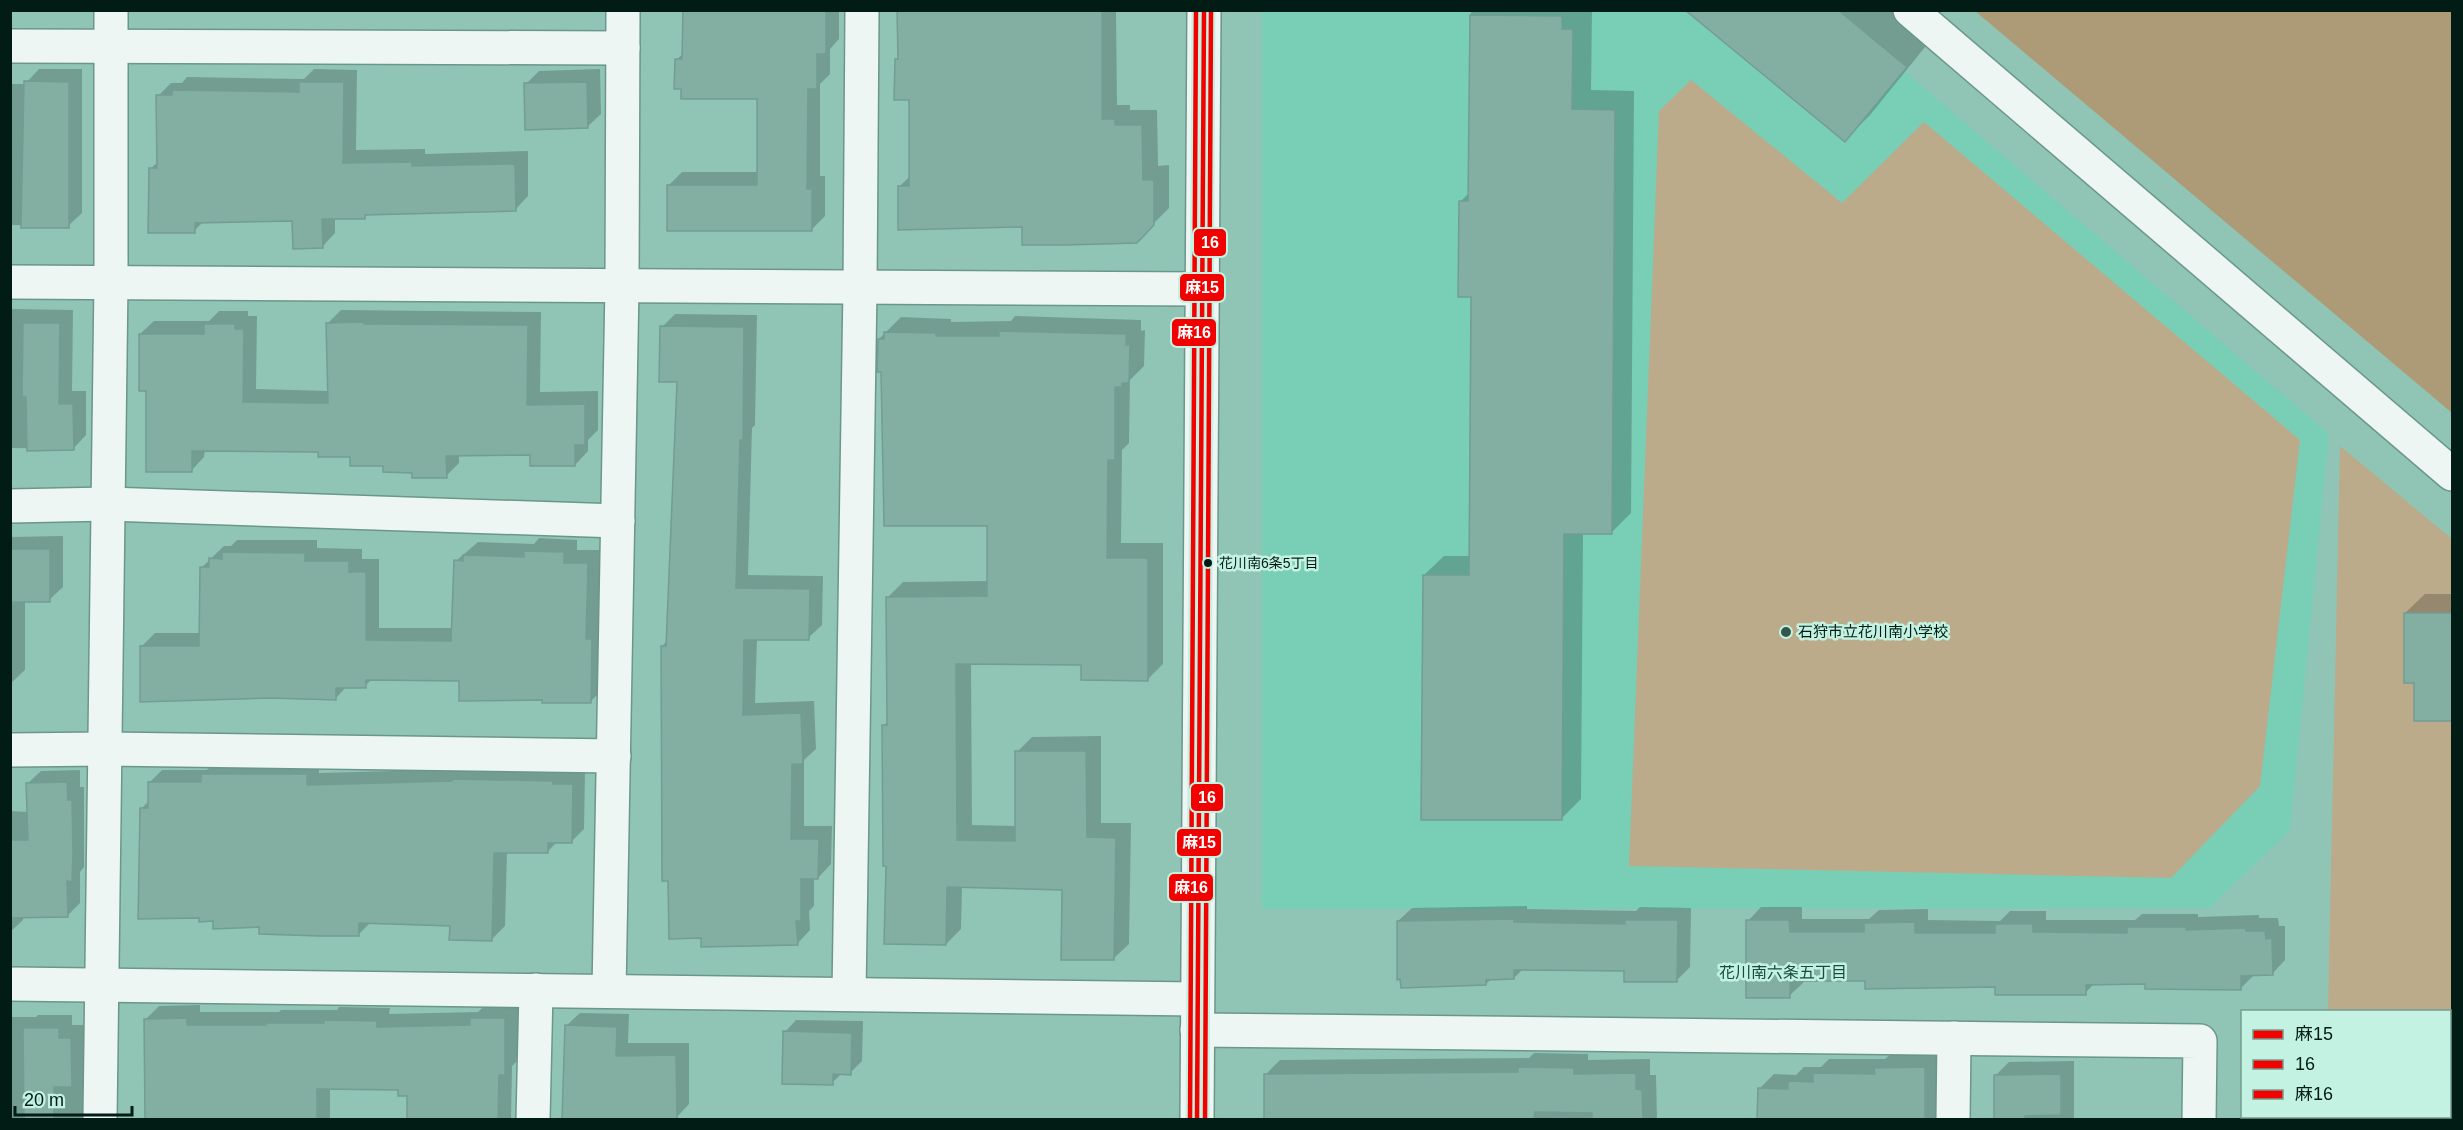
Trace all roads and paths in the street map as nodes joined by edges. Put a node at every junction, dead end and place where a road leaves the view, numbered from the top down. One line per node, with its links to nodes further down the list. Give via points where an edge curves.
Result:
1 (111, 10): 7 (street)
2 (623, 10): 8 (street)
3 (862, 10): 12 (street)
4 (1204, 10): 13 (street)
5 (1910, 10): 14 (street)
6 (10, 46): 7 (street)
7 (111, 46): 8 (street); 10 (street)
8 (623, 48): 11 (street)
9 (10, 282): 10 (street)
10 (111, 282): 11 (street); 15 (street)
11 (622, 285): 12 (street); 17 (street)
12 (860, 287): 13 (street); 25 (street)
13 (1202, 289): 26 (street)
14 (2452, 474)
15 (108, 504): 16 (street); 17 (street); 18 (street)
16 (10, 506)
17 (618, 520): 20 (street)
18 (105, 749): 19 (street); 20 (street); 22 (street)
19 (10, 750)
20 (614, 756): 24 (street)
21 (10, 984): 22 (street)
22 (102, 984): 23 (street); 28 (street)
23 (536, 990): 24 (street); 29 (street)
24 (609, 991): 25 (street)
25 (849, 994): 26 (street)
26 (1197, 1015): 27 (street); 30 (street)
27 (1954, 1038): 31 (street); 32 (street, via 2200,1041)
28 (100, 1119)
29 (533, 1119)
30 (1197, 1119)
31 (1953, 1119)
32 (2199, 1119)

